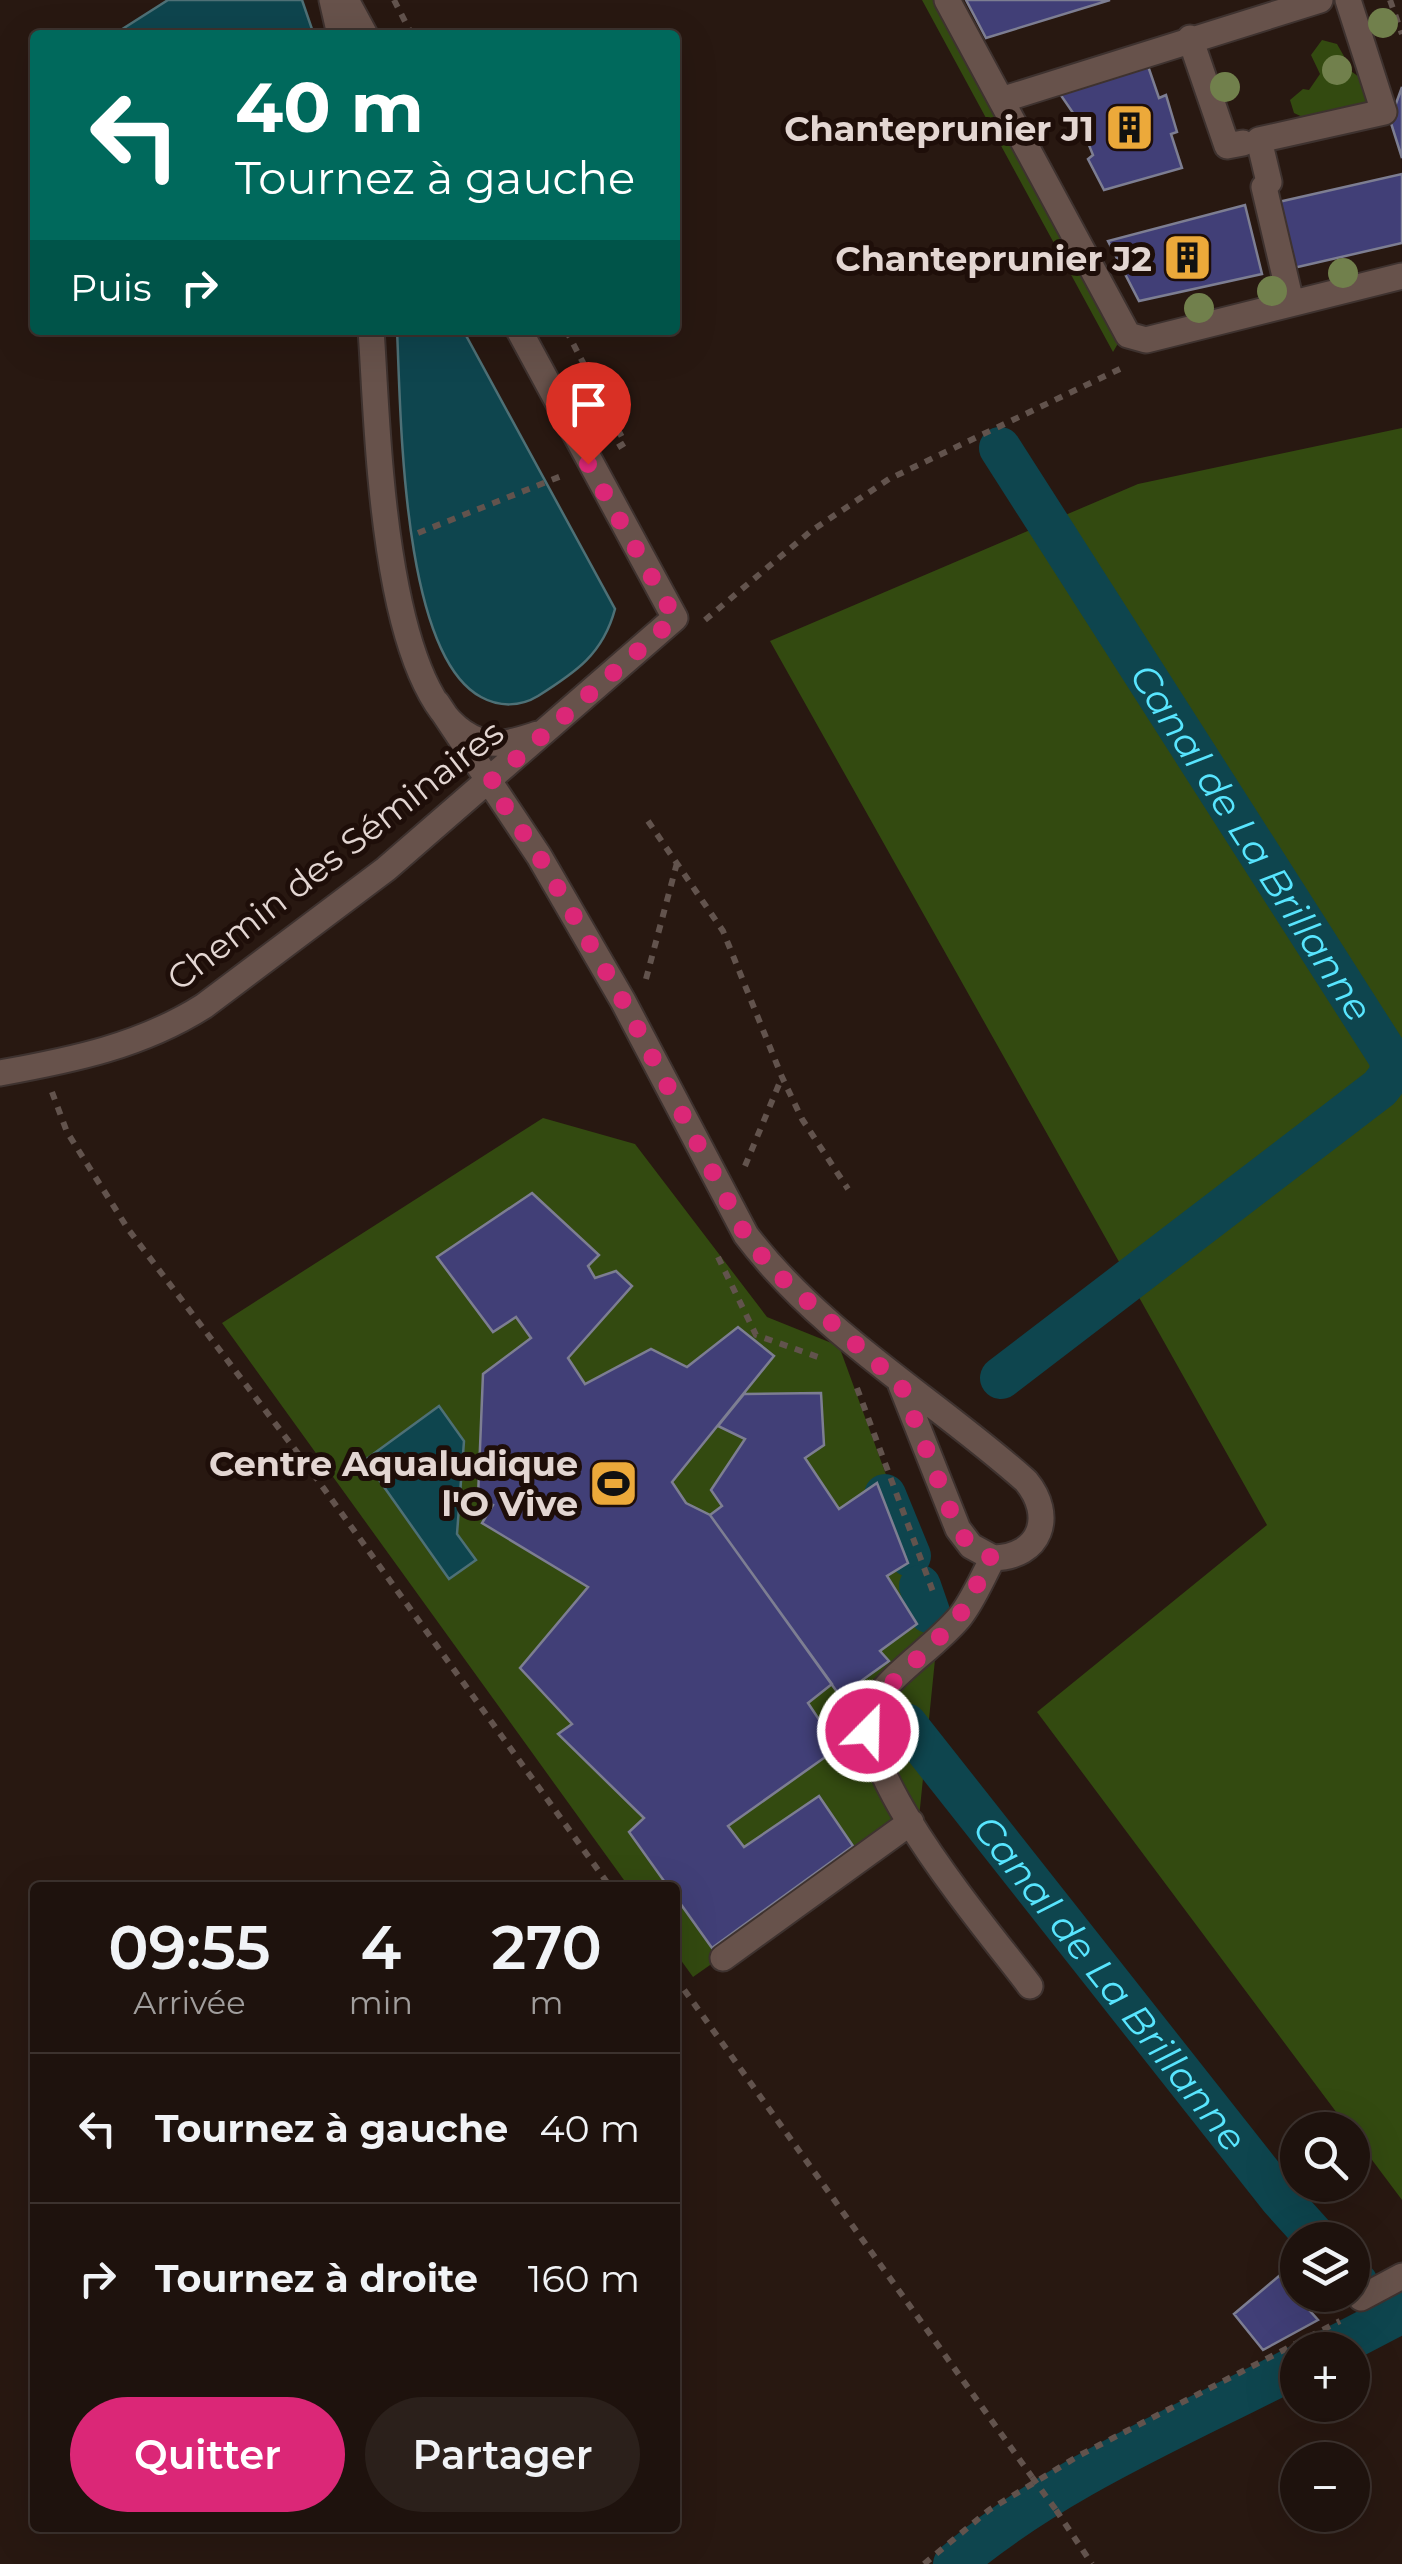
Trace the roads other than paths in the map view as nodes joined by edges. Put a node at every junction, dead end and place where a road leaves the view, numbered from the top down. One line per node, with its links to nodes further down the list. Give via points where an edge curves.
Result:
1 (332, 0): 6 (street)
2 (346, 0): 7 (street)
3 (947, 0): 9 (street)
4 (1320, 0): 8 (street)
5 (1348, 0): 12 (street, via 1384,112 1259,140)
6 (339, 30)
7 (362, 30)
8 (1190, 38): 9 (street); 10 (street, via 1227,146)
9 (1001, 100): 12 (street, via 1120,325 1134,338)
10 (1243, 142)
11 (1402, 276): 12 (street)
12 (1291, 302)
13 (372, 335): 15 (street, via 392,578 406,633)
14 (522, 335): 16 (street, Chemin des Séminaires, via 588,464 687,621)
15 (437, 703): 16 (street, via 464,732 486,742 517,741); 17 (street)
16 (556, 723): 17 (street, Chemin des Séminaires)
17 (489, 783): 18 (street, Chemin des Séminaires, via 386,869 174,1025 130,1043); 19 (street, via 623,1001 746,1236 773,1270)
18 (0, 1073)
19 (901, 1385): 20 (street, via 958,1530); 20 (street, via 1004,1462 1038,1496 1044,1520 1038,1536 1024,1551)
20 (992, 1558): 21 (street, via 957,1620 872,1707 868,1731 876,1760)
21 (911, 1822): 22 (street); 23 (street)
22 (724, 1958)
23 (1030, 1986)
24 (1402, 2276): 25 (street)
25 (1370, 2293)

